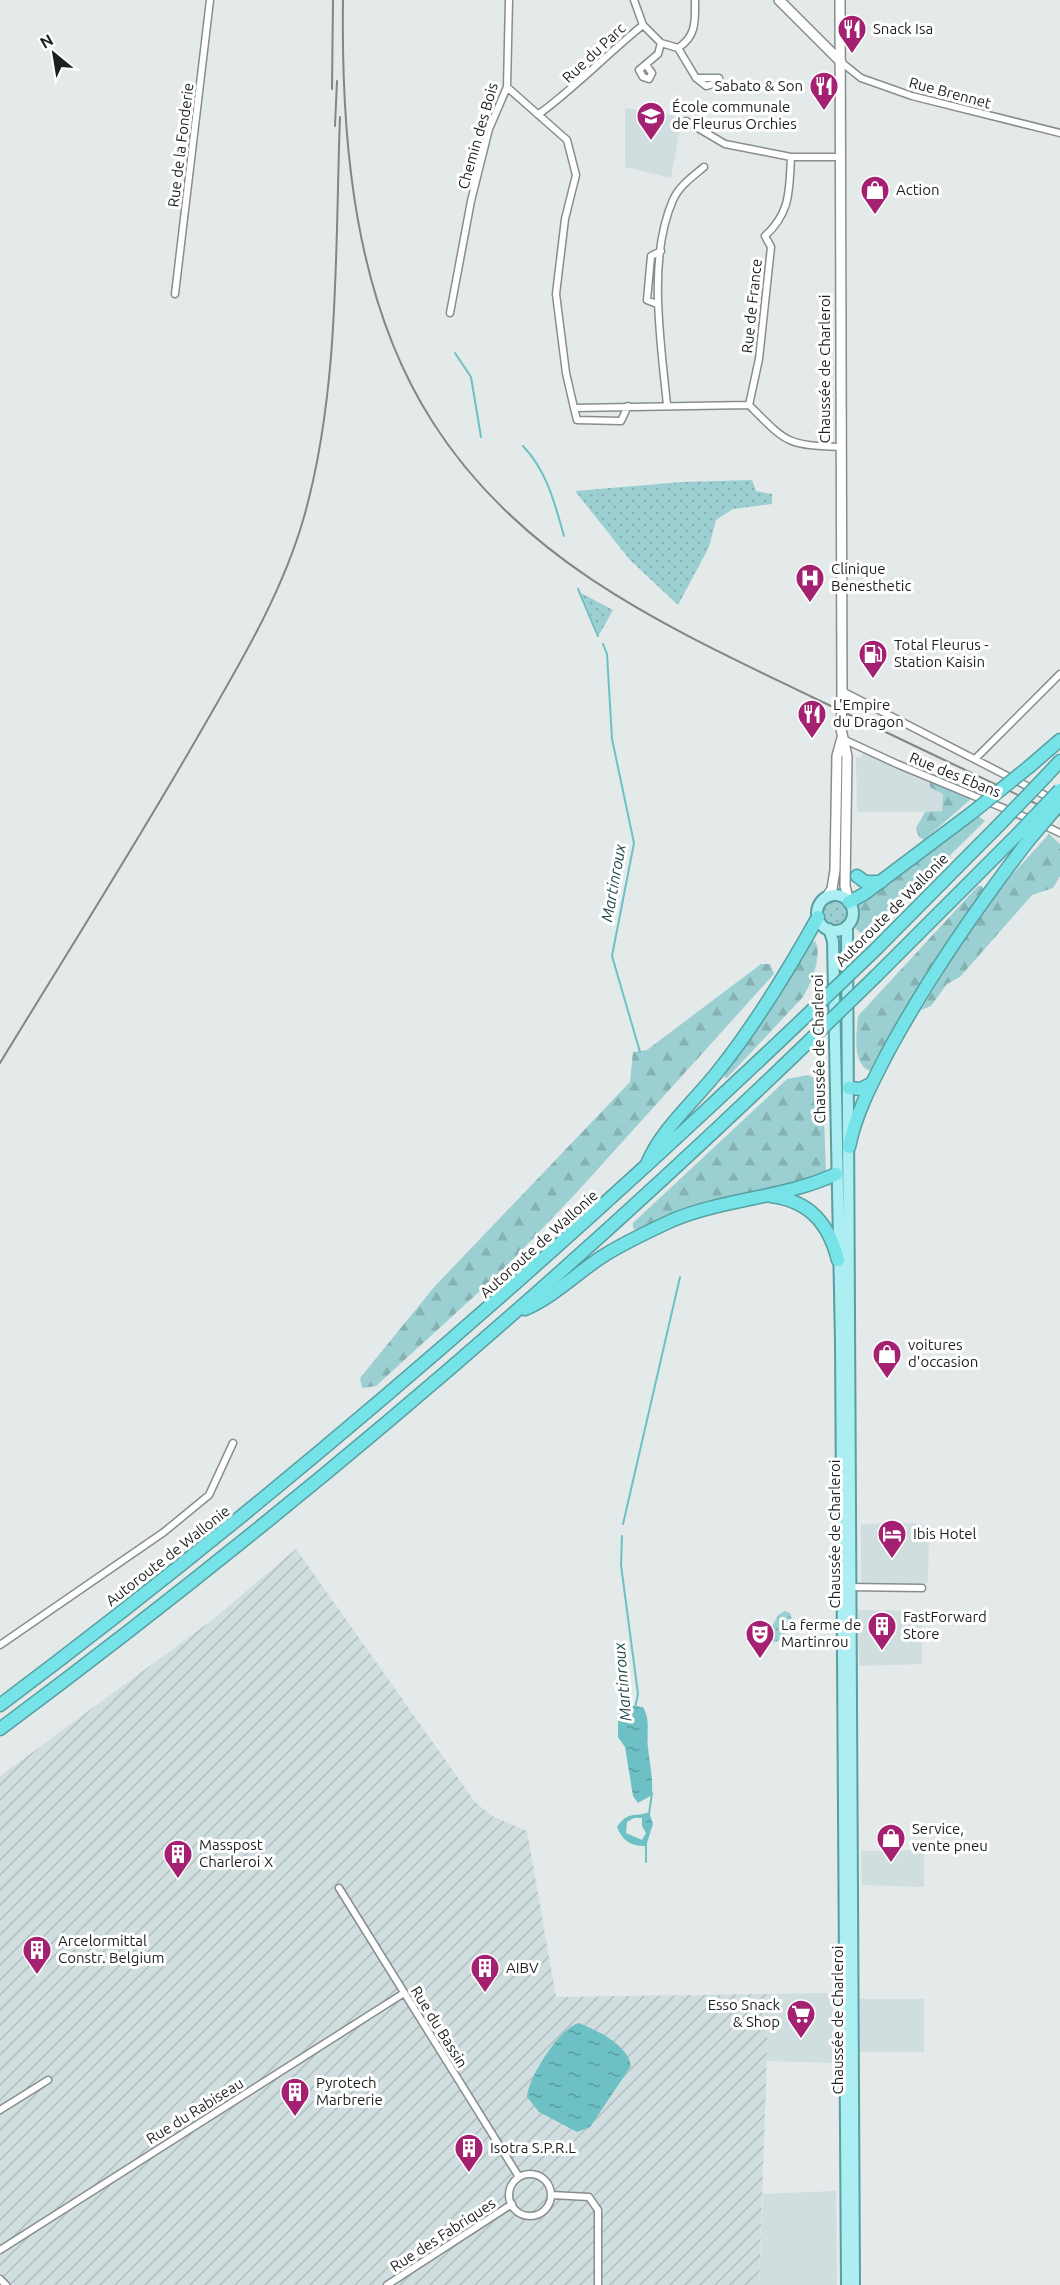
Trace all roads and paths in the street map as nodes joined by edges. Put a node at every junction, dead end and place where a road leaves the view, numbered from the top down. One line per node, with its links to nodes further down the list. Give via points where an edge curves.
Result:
1 (210, 0): 20 (street, Rue de la Fonderie)
2 (509, 0): 13 (street, Chemin des Bois)
3 (634, 0): 7 (street, Rue du Parc)
4 (695, 0): 9 (street, via 696,26 689,41)
5 (779, 0): 10 (main road)
6 (840, 0): 10 (main road, Chaussée de Charleroi)
7 (643, 25): 8 (street); 14 (street, Rue du Parc, via 605,56 571,92)
8 (661, 43): 9 (street); 11 (street, via 658,54)
9 (678, 48): 12 (street)
10 (841, 62): 16 (street, Rue Brennet, via 861,78 912,96); 18 (main road, Chaussée de Charleroi)
11 (646, 65)
12 (696, 78)
13 (507, 87): 14 (street); 21 (street, Chemin des Bois, via 487,139 471,201)
14 (539, 114): 25 (street, via 567,140 576,175 565,219 556,294)
15 (686, 121): 17 (street, via 725,144)
16 (1060, 133)
17 (791, 157): 18 (street); 23 (street, Rue de France, via 789,202 765,236 771,247 759,359)
18 (839, 157): 26 (main road, Chaussée de Charleroi)
19 (704, 167): 22 (street, via 681,187 673,201 661,251 651,256 647,300 657,304)
20 (175, 294)
21 (450, 313)
22 (667, 405): 23 (street); 24 (street)
23 (749, 405): 26 (street, via 778,435 798,445)
24 (628, 406): 25 (street); 25 (street, via 621,421 577,420)
25 (574, 408)
26 (840, 447): 28 (main road, Chaussée de Charleroi)
27 (1060, 674): 31 (street)
28 (842, 695): 29 (main road, Chaussée de Charleroi, bridge); 31 (street)
29 (842, 734): 33 (main road); 34 (main road, via 847,756); 39 (street, Rue des Ebans, via 897,764)
30 (1060, 740): 41 (highway, bridge)
31 (975, 759): 37 (street)
32 (1060, 761): 51 (highway, Autoroute de Wallonie, bridge, via 876,949)
33 (836, 788): 34 (main road); 42 (main road, via 835,870 832,889)
34 (846, 788): 38 (main road)
35 (1060, 790): 55 (highway, bridge, via 804,1046)
36 (1060, 798): 48 (highway, bridge, via 954,943)
37 (1060, 803)
38 (846, 818): 40 (main road, via 850,868); 43 (main road, via 845,886)
39 (1060, 832)
40 (857, 876): 41 (highway, via 865,882)
41 (881, 882): 43 (highway)
42 (826, 897): 43 (main road, via 838,895); 44 (main road, via 819,906)
43 (849, 902): 45 (main road, via 853,912)
44 (818, 917): 46 (main road); 51 (highway, via 757,1020 656,1144)
45 (847, 926): 46 (main road); 49 (main road, Chaussée de Charleroi)
46 (829, 929): 47 (main road, Chaussée de Charleroi, via 833,941)
47 (835, 1074): 49 (main road); 52 (main road, Chaussée de Charleroi)
48 (872, 1083): 49 (highway, via 861,1089); 50 (highway, via 857,1116)
49 (849, 1088): 50 (main road, Chaussée de Charleroi)
50 (849, 1152): 52 (main road); 57 (main road, Chaussée de Charleroi)
51 (645, 1169): 60 (highway, Autoroute de Wallonie, via 290,1478)
52 (836, 1174): 53 (highway); 54 (main road, Chaussée de Charleroi)
53 (764, 1195): 54 (highway, via 793,1201 819,1217 829,1230); 55 (highway, via 710,1207 644,1234 603,1256 543,1301)
54 (838, 1260): 57 (main road, Chaussée de Charleroi)
55 (516, 1313): 61 (highway, via 271,1520)
56 (233, 1443): 59 (street, via 209,1495 164,1532)
57 (846, 1587): 58 (street); 66 (main road, Chaussée de Charleroi)
58 (922, 1588)
59 (0, 1645)
60 (0, 1705)
61 (0, 1729)
62 (339, 1888): 63 (street, Rue du Bassin)
63 (404, 1993): 67 (street, Rue du Bassin); 70 (street, Rue du Rabiseau)
64 (48, 2080): 65 (street)
65 (0, 2110)
66 (849, 2133): 75 (main road, Chaussée de Charleroi); 76 (main road, Chaussée de Charleroi)
67 (519, 2177): 68 (street, via 531,2174 543,2178); 69 (street, via 511,2186)
68 (551, 2195): 69 (street, via 547,2208 535,2215 522,2214); 74 (street, via 589,2196 598,2210)
69 (512, 2204): 73 (street, Rue des Fabriques)
70 (0, 2250)
71 (0, 2279): 72 (street)
72 (6, 2285)
73 (387, 2285)
74 (598, 2285)
75 (847, 2285)
76 (854, 2285)

